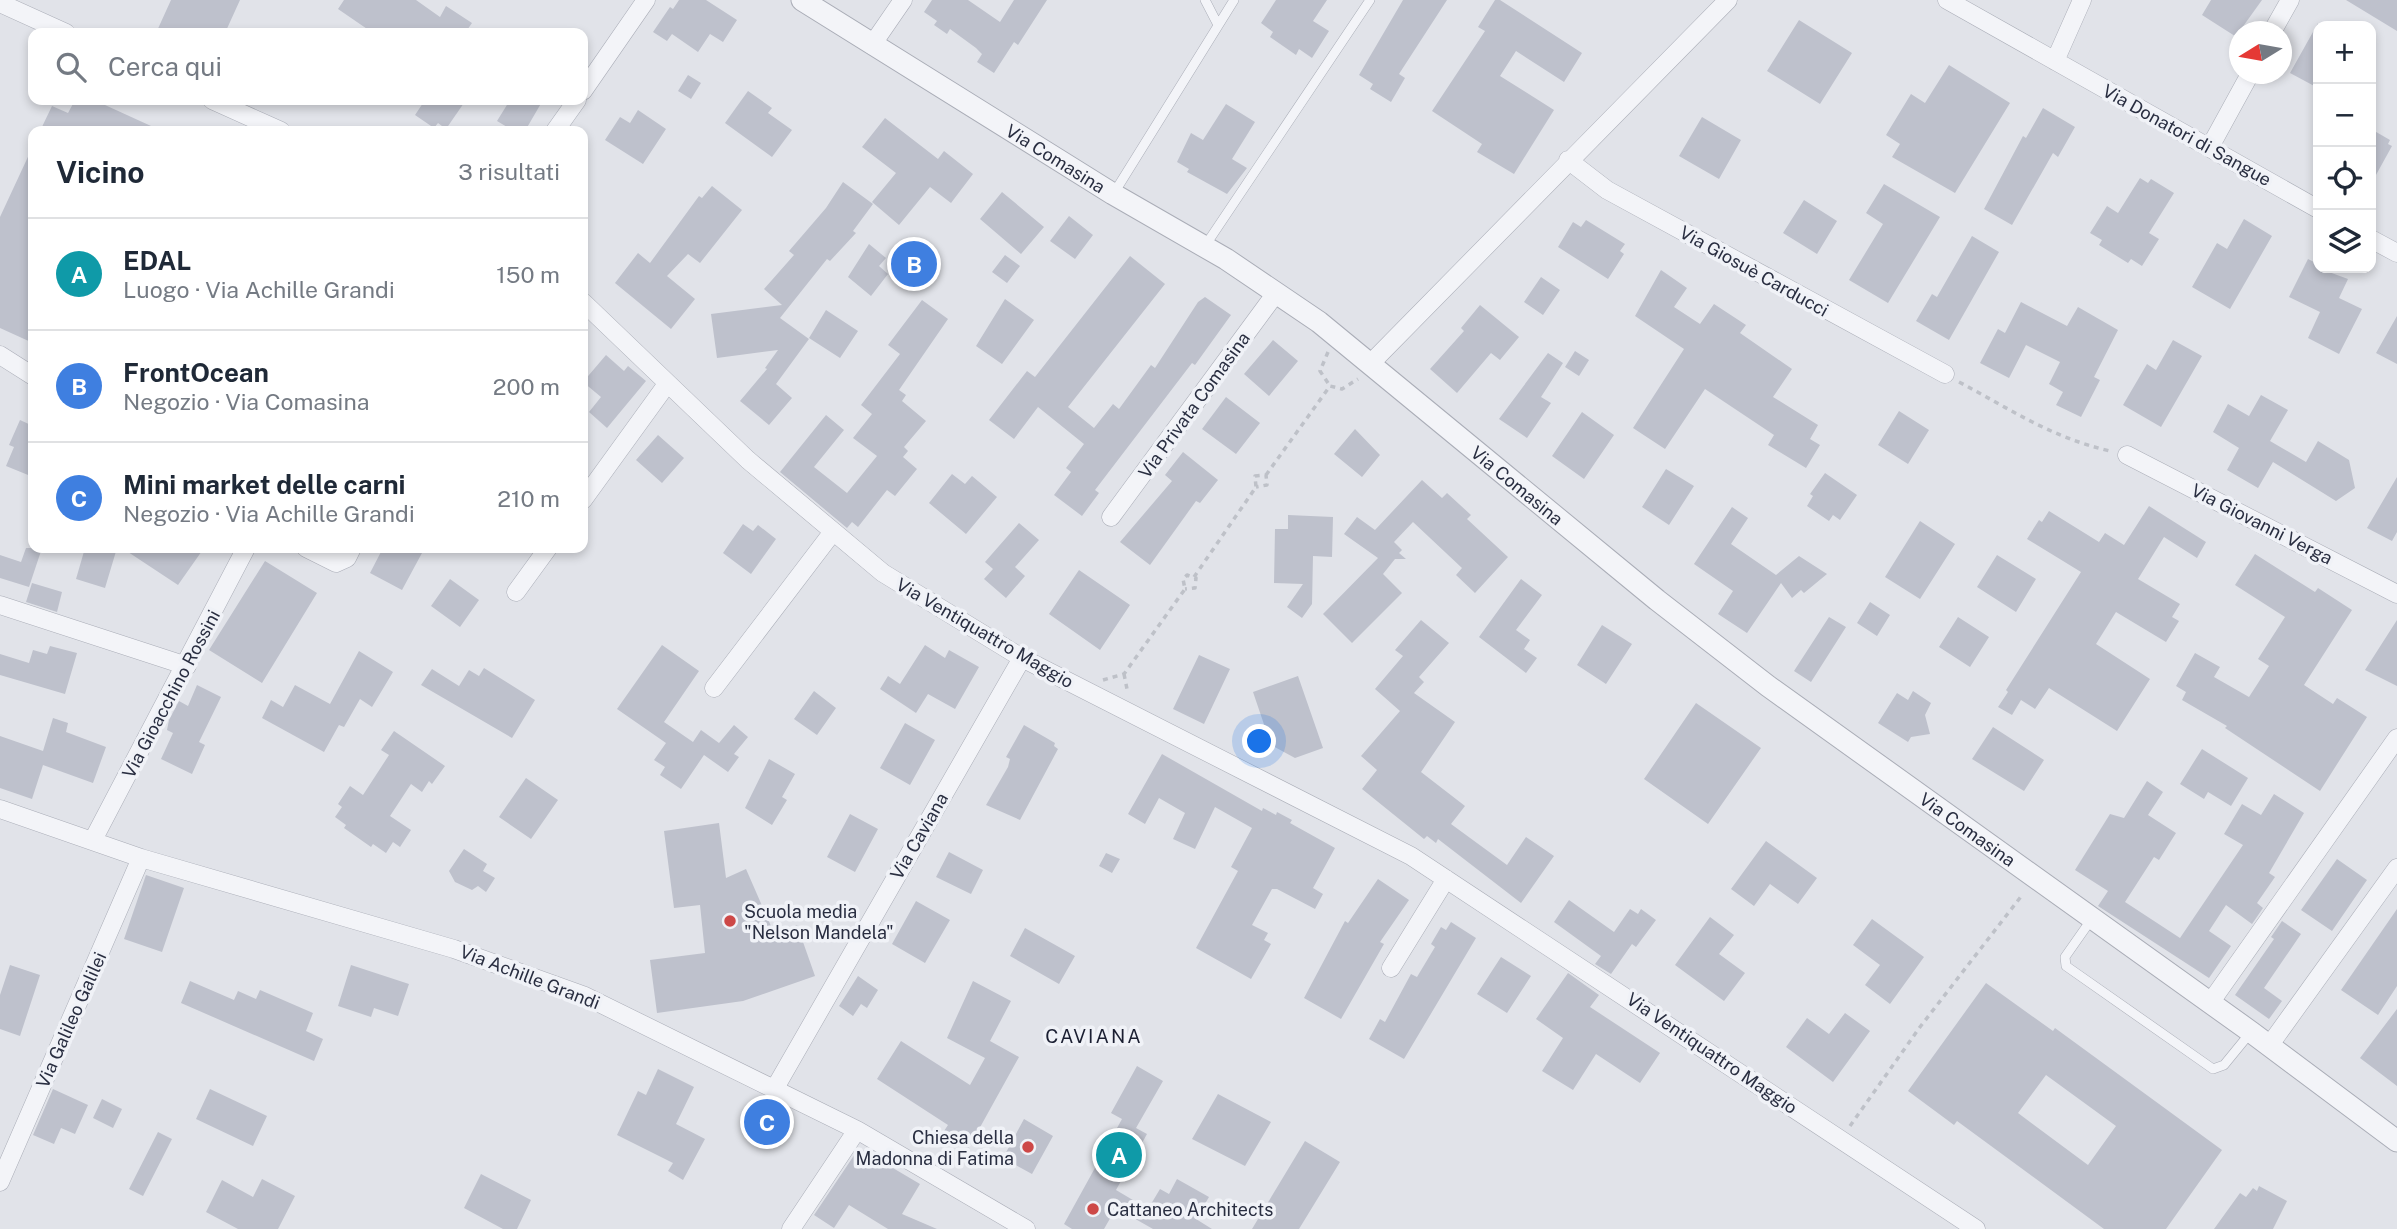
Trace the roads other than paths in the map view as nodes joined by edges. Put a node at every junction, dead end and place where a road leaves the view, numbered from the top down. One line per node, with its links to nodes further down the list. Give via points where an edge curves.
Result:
1 (646, 0): 17 (street)
2 (802, 0): 15 (street, Via Comasina)
3 (903, 0): 15 (street)
4 (1205, 0): 13 (lane)
5 (1234, 0): 13 (lane)
6 (1370, 0): 29 (lane)
7 (1728, 0): 24 (street)
8 (1947, 0): 16 (street, Via Donatori di Sangue)
9 (2082, 0): 16 (street)
10 (2290, 0): 12 (street)
11 (0, 3): 14 (street)
12 (2278, 21)
13 (1218, 25): 25 (lane)
14 (55, 28)
15 (872, 45): 25 (street, Via Comasina)
16 (2055, 61): 23 (street, Via Donatori di Sangue)
17 (588, 84)
18 (2245, 84): 23 (street)
19 (223, 105): 21 (street)
20 (573, 105): 22 (street)
21 (270, 126)
22 (559, 126)
23 (2210, 147): 26 (street, Via Donatori di Sangue)
24 (1568, 160): 33 (street); 35 (street, Via Giosuè Carducci, via 1607,190)
25 (1113, 194): 29 (street, Via Comasina)
26 (2313, 206)
27 (2376, 240): 28 (street)
28 (2394, 245)
29 (1204, 247): 30 (street, Via Comasina)
30 (1276, 293): 33 (street, Via Comasina); 39 (street, Via Privata Comasina)
31 (588, 307): 36 (street, Via Ventiquattro Maggio)
32 (0, 355): 34 (street)
33 (1372, 362): 57 (street, Via Comasina, via 1657,600)
34 (28, 373)
35 (1945, 374)
36 (667, 384): 38 (street); 40 (street, Via Ventiquattro Maggio)
37 (2127, 455): 46 (street, Via Giovanni Verga)
38 (588, 493)
39 (1111, 517)
40 (832, 533): 48 (street, Via Ventiquattro Maggio, via 883,573); 50 (street)
41 (244, 553): 49 (street, Via Gioacchino Rossini)
42 (314, 553): 43 (street, via 342,561)
43 (348, 553)
44 (544, 553): 45 (street)
45 (516, 593)
46 (2397, 594)
47 (0, 605): 49 (street)
48 (1022, 658): 56 (street, Via Ventiquattro Maggio); 62 (street, Via Caviana)
49 (187, 666): 53 (street, Via Gioacchino Rossini)
50 (714, 688)
51 (2397, 738): 59 (street)
52 (0, 808): 53 (street, Via Achille Grandi)
53 (93, 840): 54 (street, Via Achille Grandi)
54 (141, 858): 62 (street, Via Achille Grandi, via 518,969 586,996); 65 (street, Via Galileo Galilei)
55 (2397, 868): 61 (street)
56 (1446, 878): 58 (street); 68 (street, Via Ventiquattro Maggio)
57 (2091, 920): 59 (street, Via Comasina); 60 (lane, via 2065,957 2067,966 2213,1069 2224,1065)
58 (1391, 968)
59 (2210, 1003): 60 (street, Via Comasina)
60 (2251, 1032): 61 (street, Via Comasina)
61 (2269, 1045): 64 (street, Via Comasina)
62 (775, 1088): 63 (street, Via Achille Grandi)
63 (857, 1130): 66 (street); 67 (street, Via Achille Grandi)
64 (2396, 1139)
65 (0, 1182)
66 (792, 1229)
67 (1026, 1229)
68 (1976, 1229)

